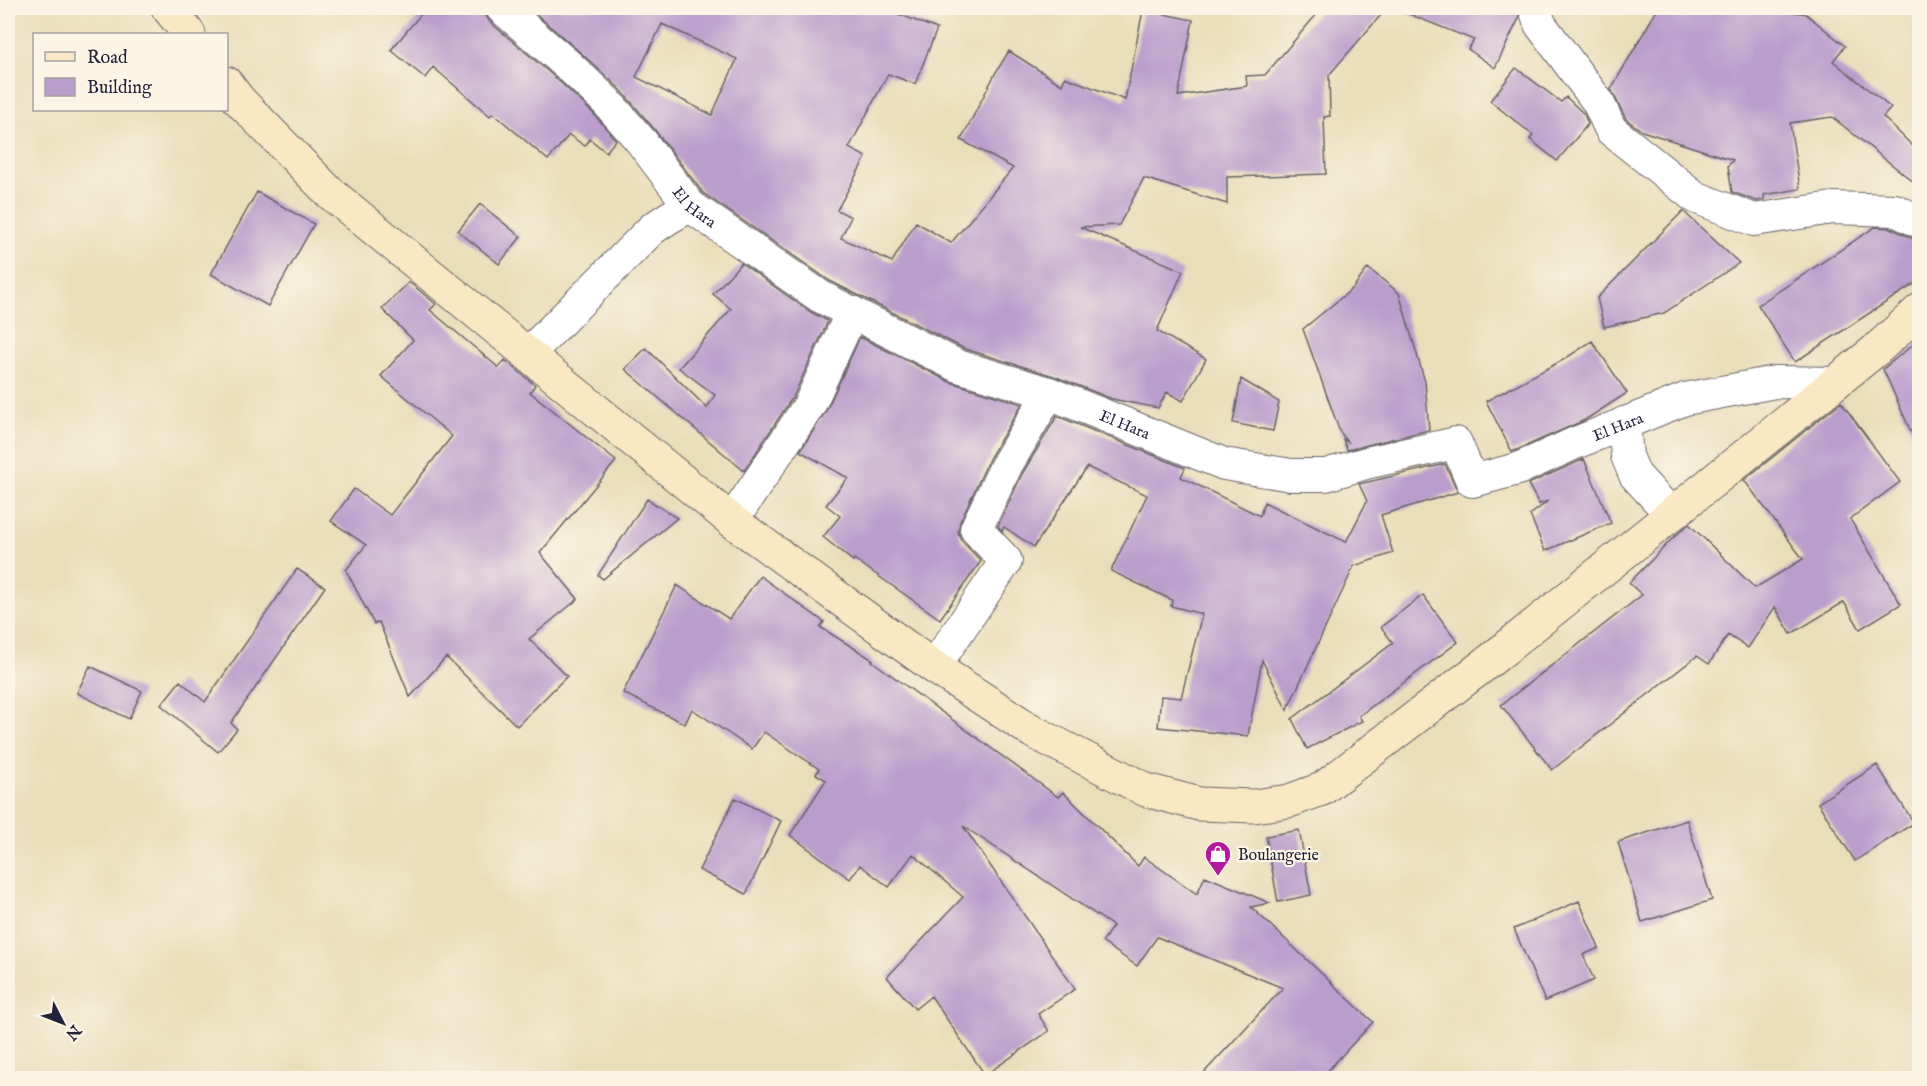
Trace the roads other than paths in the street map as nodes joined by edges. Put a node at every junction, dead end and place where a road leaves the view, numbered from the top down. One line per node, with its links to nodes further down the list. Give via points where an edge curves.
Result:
1 (168, 8): 4 (main road)
2 (502, 8): 6 (street, El Hara, via 606,101)
3 (1535, 8): 7 (street, via 1540,24 1598,102 1611,130 1695,197 1755,220 1833,208 1895,210)
4 (188, 33)
5 (228, 86): 10 (main road, via 329,192)
6 (690, 206): 9 (street, El Hara, via 821,297); 10 (street, via 652,230)
7 (1920, 222)
8 (1920, 310): 11 (main road)
9 (852, 312): 12 (street, El Hara, via 958,366); 15 (street, via 810,404)
10 (528, 354): 15 (main road)
11 (1835, 383): 13 (street, El Hara, via 1764,384 1685,399); 14 (main road)
12 (1049, 393): 13 (street, El Hara, via 1224,464 1291,475 1326,474 1456,443 1472,481 1518,469); 16 (street, via 1006,466 976,530 1006,561)
13 (1624, 423): 14 (street, via 1627,456 1635,475)
14 (1671, 514): 16 (main road, via 1492,659 1322,789 1289,801 1254,806 1199,804 1146,790 1032,731)
15 (732, 521): 16 (main road)
16 (934, 667)

